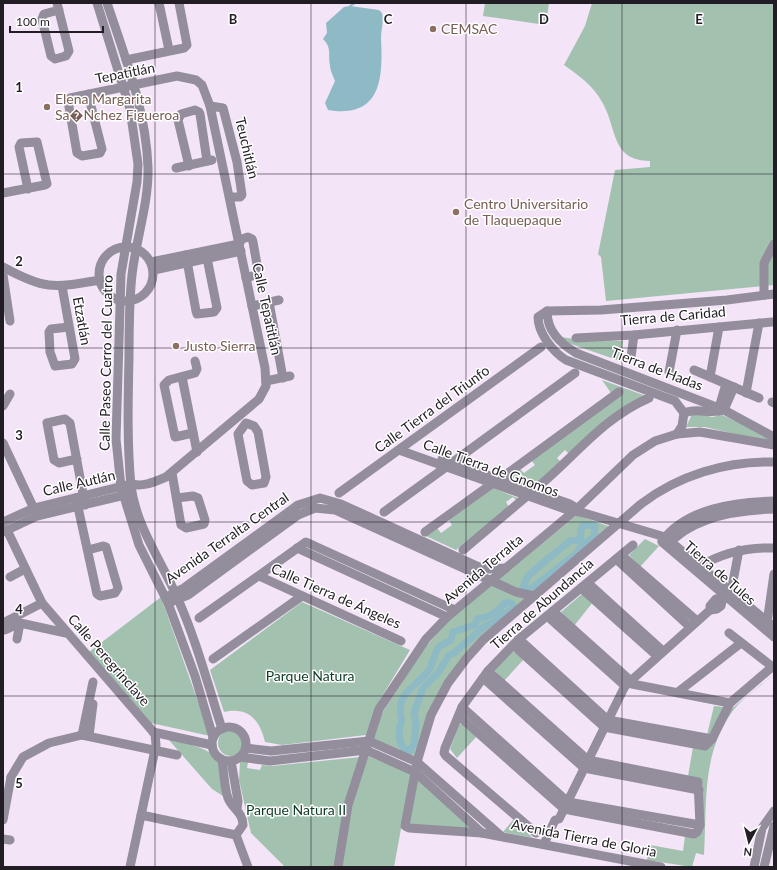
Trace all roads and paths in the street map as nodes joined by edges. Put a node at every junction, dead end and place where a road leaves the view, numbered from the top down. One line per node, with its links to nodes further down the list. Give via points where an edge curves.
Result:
1 (97, 3): 10 (street, Calle Paseo Cerro del Cuatro)
2 (107, 3): 7 (street, Calle Paseo Cerro del Cuatro)
3 (159, 3): 6 (street)
4 (179, 3): 6 (street, via 187,45 184,48)
5 (58, 7): 5 (street, via 69,51 66,56 52,59 43,16)
6 (169, 50): 7 (street)
7 (126, 60): 9 (street, Calle Paseo Cerro del Cuatro)
8 (196, 80): 9 (street, Tepatitlán, via 177,76); 12 (street, Calle Tepatitlán, via 205,90)
9 (134, 85): 10 (street, Tepatitlán); 22 (street, Calle Paseo Cerro del Cuatro, via 143,117 148,169)
10 (123, 87): 11 (street, Tepatitlán); 21 (street, Calle Paseo Cerro del Cuatro, via 134,126 138,164)
11 (88, 94): 11 (street, Tepatitlán, via 101,151 82,156 77,153 68,101 70,98)
12 (210, 106): 13 (street, Calle Tepatitlán); 19 (street, Teuchitlán, via 223,108 237,162 242,195)
13 (221, 158): 14 (street, Teuchitlán); 19 (street, Calle Tepatitlán)
14 (207, 161): 15 (street, Teuchitlán); 15 (street, via 200,114 195,110 181,114 178,120)
15 (188, 166): 16 (street, Teuchitlán)
16 (176, 168)
17 (28, 189): 17 (street, via 19,144 37,142 47,181 45,185); 18 (street)
18 (3, 193)
19 (230, 197): 23 (street, Calle Tepatitlán)
20 (774, 244): 33 (street, via 764,263)
21 (125, 246): 22 (street); 30 (street, via 116,248 105,257 99,270); 34 (street, Calle Paseo Cerro del Cuatro)
22 (137, 248): 26 (street); 36 (street, Calle Paseo Cerro del Cuatro)
23 (240, 248): 24 (street); 25 (street); 29 (street, Calle Tepatitlán); 29 (street, via 242,239 252,239 258,270)
24 (207, 258): 25 (street); 25 (street, via 217,308 214,312 197,314)
25 (187, 259): 26 (street)
26 (153, 266): 36 (street, via 154,278 151,286 138,298)
27 (3, 267): 31 (street, via 38,284)
28 (3, 276): 40 (street)
29 (246, 278): 38 (street, Calle Tepatitlán)
30 (100, 280): 31 (street); 34 (street, via 110,296)
31 (62, 286): 43 (street, Etzatlán)
32 (774, 294): 33 (street)
33 (764, 295): 39 (street, via 601,310)
34 (120, 300): 36 (street); 80 (street, Calle Paseo Cerro del Cuatro, via 116,439)
35 (278, 300): 37 (street)
36 (130, 301): 80 (street, Calle Paseo Cerro del Cuatro, via 127,437)
37 (269, 302): 38 (street); 56 (street, via 287,377)
38 (252, 306): 56 (street, Calle Tepatitlán)
39 (547, 311): 64 (street, Tierra de Hadas, via 551,330 565,346 576,353); 65 (street, Tierra de Hadas, via 538,317 538,326 559,356 669,398 679,405)
40 (10, 321)
41 (772, 322): 42 (street, Tierra de Caridad)
42 (759, 323): 44 (street, Tierra de Caridad); 59 (street)
43 (70, 327): 43 (street, Etzatlán, via 74,361 72,364 55,366 50,352 49,332 51,329)
44 (718, 327): 45 (street, Tierra de Caridad); 54 (street)
45 (677, 330): 46 (street, Tierra de Caridad); 52 (street)
46 (634, 335): 47 (street, Tierra de Caridad); 49 (street)
47 (576, 338)
48 (541, 347): 73 (street, Calle Tierra del Triunfo)
49 (630, 357)
50 (195, 361): 55 (street, via 197,371)
51 (694, 370): 54 (street)
52 (669, 372)
53 (575, 373): 77 (street)
54 (710, 376): 57 (street)
55 (182, 377): 68 (street); 68 (street, via 169,380 164,385 173,433 177,437)
56 (266, 381): 66 (street, via 264,392 259,399)
57 (730, 385): 59 (street); 64 (street)
58 (619, 392): 79 (street)
59 (746, 393): 62 (street)
60 (10, 394): 63 (street)
61 (649, 398): 82 (street, via 608,422)
62 (759, 398)
63 (3, 406)
64 (720, 410): 65 (street, via 709,413 698,410); 70 (street, Tierra de Hadas)
65 (684, 413): 69 (street, via 682,426)
66 (241, 414): 67 (street); 74 (street)
67 (246, 423): 67 (street, via 238,434 247,481 252,485 264,482 266,477 258,432 254,426)
68 (193, 433): 74 (street)
69 (677, 434): 72 (street, Avenida Terralta, via 711,433); 87 (street, Avenida Terralta, via 641,449)
70 (774, 437)
71 (3, 443): 88 (street)
72 (774, 445)
73 (402, 448): 77 (street, Calle Tierra de Gnomos); 81 (street, Calle Tierra del Triunfo)
74 (198, 452): 78 (street)
75 (77, 459): 75 (street, via 69,420 47,423 54,460 58,463); 84 (street)
76 (774, 462): 90 (street, via 739,463 713,468 688,477 654,494)
77 (450, 465): 79 (street, Calle Tierra de Gnomos); 89 (street)
78 (172, 473): 80 (street, via 152,483); 83 (street)
79 (496, 481): 82 (street, Calle Tierra de Gnomos); 92 (street)
80 (129, 489): 84 (street, Calle Autlán); 110 (street, Calle Paseo Cerro del Cuatro, via 141,524); 114 (street, Calle Paseo Cerro del Cuatro, via 139,545)
81 (339, 493)
82 (530, 493): 87 (street, Calle Tierra de Gnomos); 99 (street)
83 (177, 498)
84 (81, 501): 88 (street, Calle Autlán); 98 (street)
85 (774, 501): 94 (street, via 740,503 714,509 680,524)
86 (774, 509): 94 (street, via 719,516 688,528)
87 (578, 511): 90 (street, Tierra de Tules); 103 (street, Avenida Terralta)
88 (36, 512): 91 (street, Calle Autlán)
89 (384, 512)
90 (620, 524): 94 (street, Tierra de Tules, via 646,532); 112 (street)
91 (4, 528): 104 (street, Calle Peregrinclave)
92 (426, 532)
93 (265, 533): 103 (street, Avenida Terralta Central, via 298,505 313,499 326,499 478,566 489,569); 108 (street, Avenida Terralta Central, via 306,511 315,508 330,509); 110 (street, Avenida Terralta Central, via 188,595)
94 (666, 542): 102 (street, Tierra de Tules); 113 (street, Tierra de Tules)
95 (633, 545): 101 (street, Tierra de Abundancia)
96 (297, 548): 106 (street); 116 (street, via 306,542); 118 (street)
97 (774, 548): 100 (street)
98 (88, 550): 98 (street, via 106,547 118,588 114,593 100,596 97,594)
99 (463, 550)
100 (739, 550): 102 (street, via 712,558); 113 (street, via 734,582)
101 (619, 557): 109 (street, Tierra de Abundancia); 121 (street)
102 (700, 566): 113 (street, Tierra de Tules)
103 (506, 568): 108 (street, Avenida Terralta)
104 (25, 569): 107 (street); 115 (street, Calle Peregrinclave)
105 (774, 574): 122 (street)
106 (259, 576): 111 (street, Calle Tierra de Ángeles); 119 (street)
107 (10, 577)
108 (490, 581): 112 (street, Avenida Terralta Central, via 516,592); 116 (street, Avenida Terralta)
109 (584, 585): 117 (street, Tierra de Abundancia); 131 (street)
110 (177, 596): 114 (street, Avenida Terralta Central); 134 (street, Calle Paseo Cerro del Cuatro)
111 (302, 596): 128 (street, Calle Tierra de Ángeles); 132 (street)
112 (534, 596): 153 (street, via 483,640 448,683 431,715)
113 (726, 596): 121 (street, via 721,606 710,610); 122 (street, Tierra de Tules); 126 (street, Tierra de Tules)
114 (167, 600): 136 (street, Calle Paseo Cerro del Cuatro)
115 (42, 603): 123 (street); 124 (street, Calle Peregrinclave)
116 (455, 610): 118 (street, Avenida Terralta)
117 (550, 614): 129 (street, Tierra de Abundancia); 138 (street)
118 (447, 617): 147 (street, Avenida Terralta, via 426,639 379,709)
119 (199, 618)
120 (20, 623): 123 (street); 124 (street); 127 (street)
121 (693, 624): 131 (street)
122 (771, 625)
123 (4, 626)
124 (66, 633): 144 (street, Calle Peregrinclave)
125 (729, 633): 130 (street)
126 (774, 637)
127 (17, 639)
128 (402, 641)
129 (516, 642): 135 (street, Tierra de Abundancia); 142 (street)
130 (741, 643): 133 (street); 139 (street)
131 (660, 653): 138 (street)
132 (213, 659)
133 (773, 668): 140 (street)
134 (204, 670): 136 (street); 143 (street, Calle Paseo Cerro del Cuatro)
135 (485, 674): 141 (street, Tierra de Abundancia); 154 (street)
136 (194, 676): 146 (street, Calle Paseo Cerro del Cuatro)
137 (94, 682): 145 (street, via 91,699 94,706)
138 (627, 683): 139 (street); 142 (street)
139 (678, 692): 140 (street)
140 (730, 703): 142 (street, via 709,742)
141 (461, 712): 157 (street); 164 (street, Tierra de Abundancia, via 444,753)
142 (606, 723): 154 (street)
143 (222, 729): 146 (street); 148 (street, via 228,727 240,731)
144 (153, 732): 146 (street); 149 (street, via 156,740)
145 (86, 736): 149 (street); 156 (street, via 49,744 23,757)
146 (212, 741): 152 (street, via 213,751)
147 (369, 741): 148 (street, via 271,751); 150 (street, Avenida Terralta); 153 (street)
148 (246, 748): 152 (street)
149 (155, 750): 151 (street); 159 (street)
150 (366, 750): 152 (street, via 270,761); 155 (street); 170 (street, Avenida Terralta, via 348,805)
151 (177, 755)
152 (231, 760): 165 (street, via 228,798 243,819 244,825)
153 (417, 762): 155 (street); 166 (street)
154 (586, 764): 157 (street); 161 (street, via 699,786)
155 (415, 772): 163 (street); 163 (street, Avenida Tierra de Gloria, via 405,826)
156 (7, 775): 160 (street)
157 (566, 805): 161 (street); 161 (street, via 694,834); 167 (street, via 556,820)
158 (774, 811): 172 (street, via 762,828)
159 (141, 815): 165 (street); 168 (street)
160 (3, 820)
161 (700, 825)
162 (774, 826): 173 (street)
163 (482, 833): 166 (street, Avenida Tierra de Gloria)
164 (536, 833)
165 (236, 835): 169 (street)
166 (501, 836): 167 (street, Avenida Tierra de Gloria)
167 (548, 845): 171 (street, Avenida Tierra de Gloria)
168 (130, 867)
169 (248, 867)
170 (338, 867)
171 (661, 867)
172 (754, 867)
173 (764, 867)

